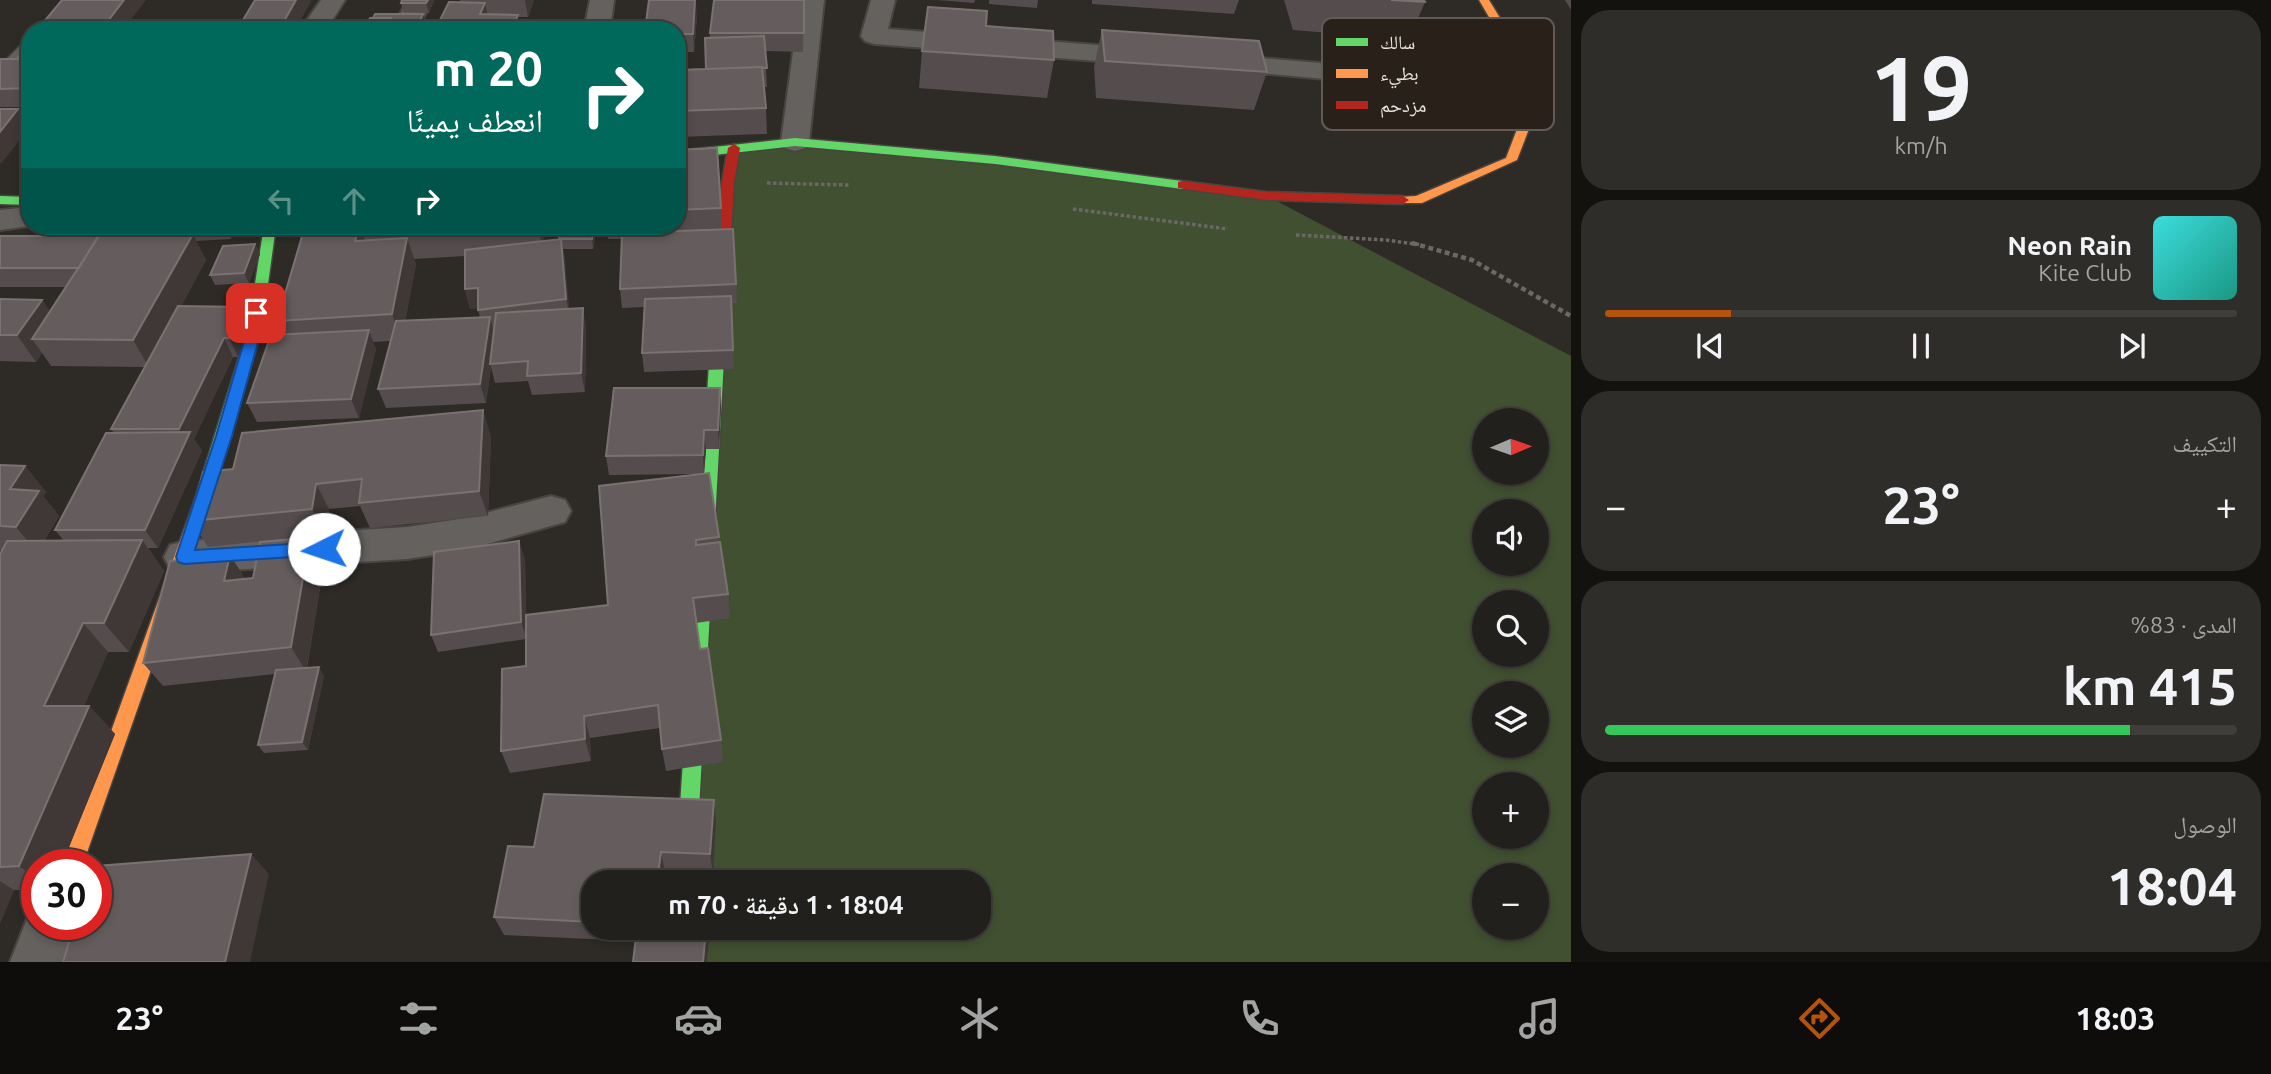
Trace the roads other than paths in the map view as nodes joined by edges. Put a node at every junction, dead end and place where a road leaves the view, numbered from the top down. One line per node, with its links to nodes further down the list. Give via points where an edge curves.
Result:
1 (333, 0): 8 (street)
2 (419, 0): 9 (street)
3 (602, 0): 10 (street)
4 (812, 0): 15 (street)
5 (883, 0): 12 (street, via 874,36)
6 (1484, 0): 7 (street)
7 (1495, 18)
8 (319, 21)
9 (408, 21)
10 (598, 21)
11 (21, 53): 13 (lane)
12 (1322, 71)
13 (0, 75)
14 (1523, 130): 15 (street, via 1511,160 1418,200 1267,196 995,160)
15 (795, 142): 16 (street)
16 (734, 148): 17 (street); 26 (street, via 728,182)
17 (686, 154)
18 (0, 200): 19 (street)
19 (21, 201)
20 (21, 217): 21 (street)
21 (0, 220)
22 (269, 235): 24 (street, via 238,435)
23 (551, 511): 24 (street, via 466,534 407,543)
24 (184, 557): 25 (street)
25 (78, 849)
26 (686, 870)
27 (44, 940): 28 (street)
28 (36, 962)

